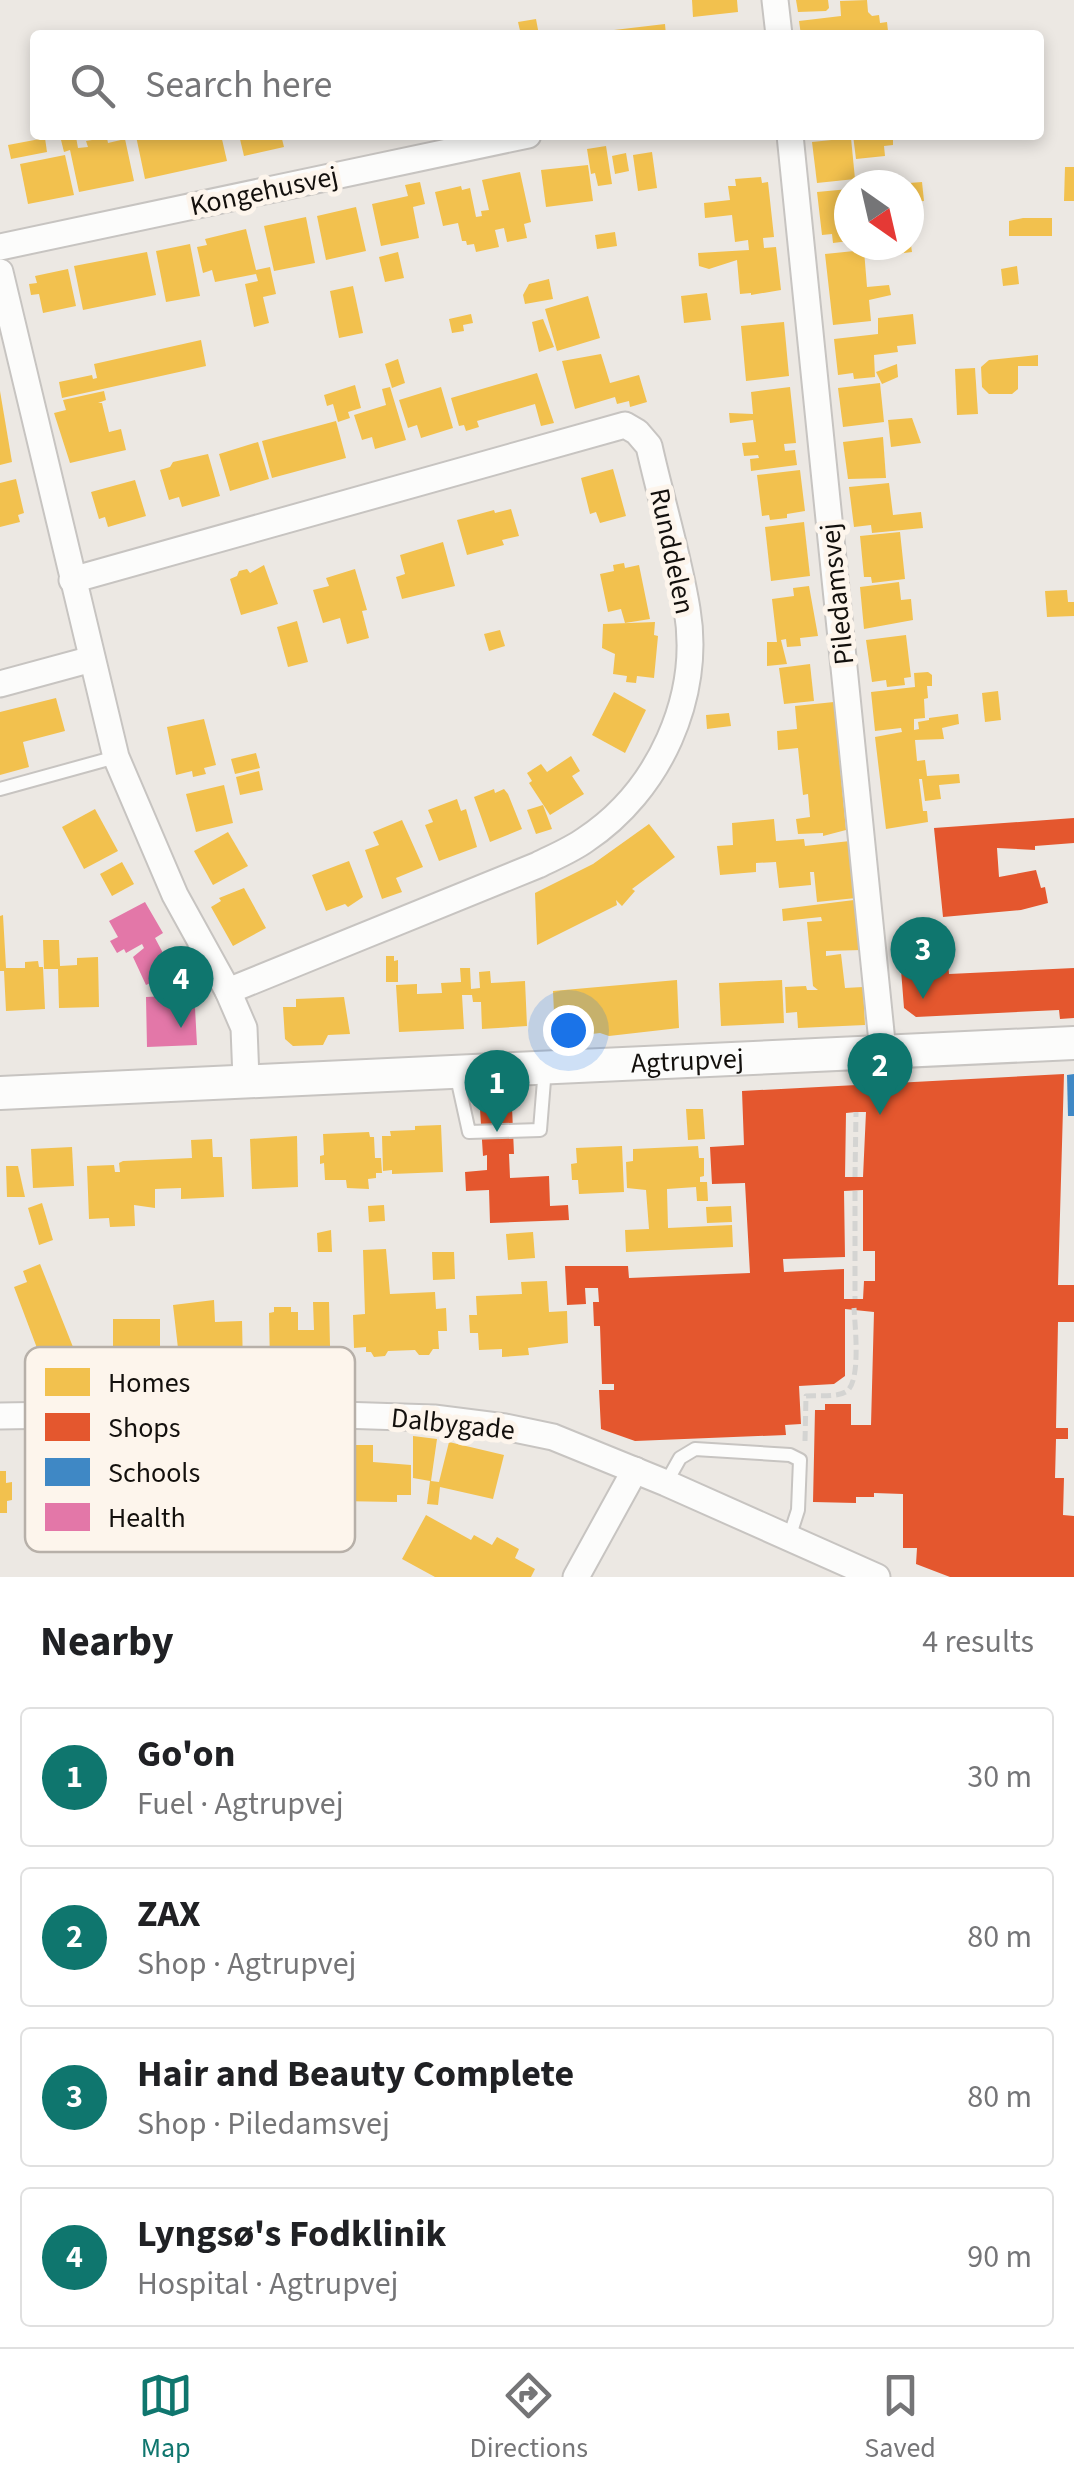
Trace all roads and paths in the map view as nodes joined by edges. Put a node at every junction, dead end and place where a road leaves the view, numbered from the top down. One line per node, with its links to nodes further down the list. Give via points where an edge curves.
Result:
1 (776, 0): 2 (street)
2 (779, 30)
3 (505, 140): 5 (street, Kongehusvej)
4 (791, 140): 14 (street, Piledamsvej)
5 (0, 248)
6 (0, 272): 7 (street)
7 (72, 580): 8 (street); 12 (street, Runddelen, via 625,425 649,446 688,611 690,664 679,716 658,764 626,806 585,840 538,865)
8 (92, 659): 9 (street); 10 (street)
9 (0, 684)
10 (116, 757): 11 (lane); 12 (street, via 175,895)
11 (0, 790)
12 (228, 991): 17 (street, via 244,1028)
13 (1074, 1043): 14 (street, Agtrupvej)
14 (884, 1052): 15 (street, Agtrupvej)
15 (545, 1066): 16 (street, Agtrupvej); 16 (lane, via 540,1130 481,1134 469,1132)
16 (456, 1070): 17 (street, Agtrupvej)
17 (246, 1079): 18 (street, Agtrupvej)
18 (0, 1093)
19 (856, 1112): 20 (path)
20 (855, 1177)
21 (854, 1191): 22 (path)
22 (855, 1300)
23 (854, 1308): 27 (path, via 852,1388 806,1396)
24 (355, 1415): 28 (street, Dalbygade, via 434,1418 553,1437)
25 (0, 1416): 26 (street, Dalbygade)
26 (25, 1416)
27 (800, 1460): 29 (lane, via 695,1449 680,1458); 30 (lane, via 798,1510)
28 (635, 1470): 29 (street, Dalbygade); 31 (street)
29 (666, 1483): 30 (street, Dalbygade)
30 (788, 1538): 32 (street, Dalbygade)
31 (576, 1577)
32 (877, 1577)

